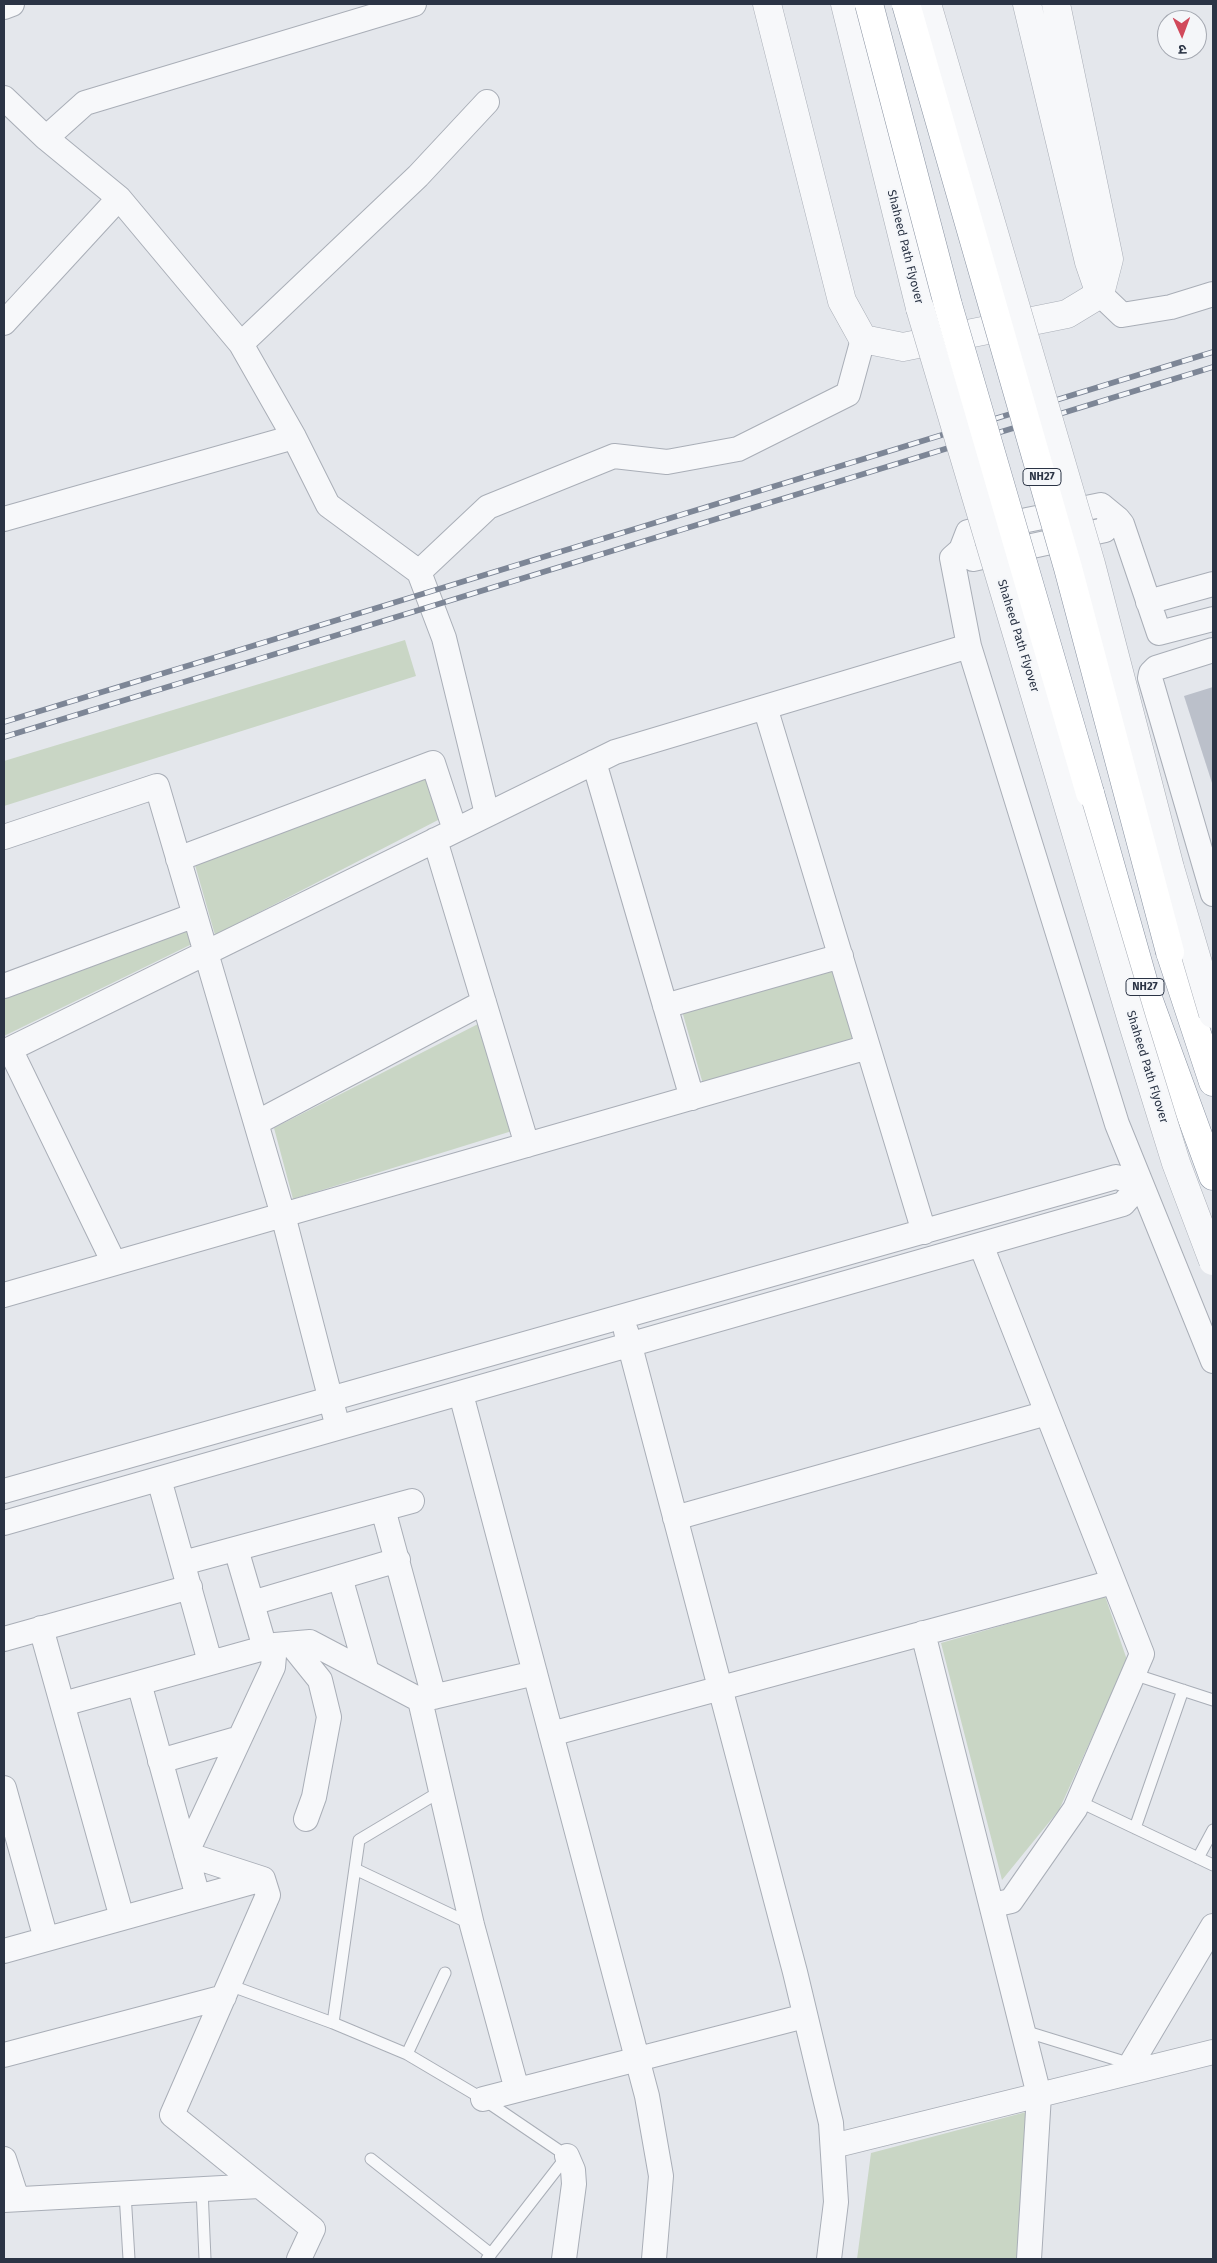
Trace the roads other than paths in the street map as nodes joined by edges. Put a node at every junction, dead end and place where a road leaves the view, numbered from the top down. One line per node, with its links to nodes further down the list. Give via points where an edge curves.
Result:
1 (12, 4): 10 (street)
2 (414, 4): 13 (street, via 86,103)
3 (767, 4): 18 (street, via 842,302)
4 (845, 4): 35 (street, Shaheed Path Flyover, bridge, via 920,308)
5 (869, 4): 30 (highway, Shaheed Path Flyover / NH27, bridge, via 948,304)
6 (906, 4): 39 (highway, NH27, bridge, via 1066,558)
7 (927, 4): 41 (street, bridge, via 1091,564 1170,868)
8 (1027, 4): 15 (street, via 1089,262)
9 (1056, 4): 15 (street, via 1109,259)
10 (4, 7)
11 (4, 98): 13 (street)
12 (487, 102): 19 (street, via 418,176)
13 (46, 138): 14 (street)
14 (119, 198): 17 (street); 19 (street)
15 (1100, 294): 16 (street, via 1122,315 1171,307); 18 (street, via 1067,314 902,347)
16 (1213, 294)
17 (4, 323)
18 (863, 339): 22 (street, via 848,394 738,449 668,462 614,456 488,507)
19 (241, 344): 20 (street)
20 (294, 437): 21 (street); 22 (street, via 328,505)
21 (4, 519)
22 (419, 572): 31 (street, via 444,638)
23 (1213, 584): 24 (street)
24 (1148, 602): 25 (street, via 1159,633); 26 (street, via 1122,524 1101,505 968,532 952,563)
25 (1213, 618)
26 (969, 646): 28 (street); 53 (street, via 1117,1124)
27 (1213, 650): 36 (street, via 1156,668 1150,678)
28 (765, 707): 29 (street, via 615,752); 40 (street)
29 (594, 762): 31 (street); 44 (street)
30 (1090, 793): 35 (highway, bridge); 52 (highway, Shaheed Path Flyover / NH27, via 1148,998)
31 (487, 814): 32 (street)
32 (445, 835): 34 (street, via 433,763); 38 (street); 43 (street)
33 (4, 837): 34 (street, via 157,786)
34 (178, 859): 37 (street)
35 (1092, 886): 57 (street, Shaheed Path Flyover, bridge, via 1176,1163)
36 (1213, 894)
37 (195, 915): 38 (street); 42 (street)
38 (206, 952): 47 (street); 50 (street)
39 (1170, 952): 41 (highway); 48 (highway, NH27)
40 (841, 956): 44 (street); 46 (street)
41 (1201, 972): 45 (street, bridge)
42 (4, 986)
43 (484, 1002): 50 (street); 51 (street)
44 (665, 1006): 49 (street)
45 (1213, 1014)
46 (868, 1047): 49 (street); 55 (street)
47 (7, 1050): 58 (street)
48 (1213, 1082)
49 (692, 1098): 51 (street)
50 (256, 1124): 54 (street)
51 (527, 1145): 54 (street)
52 (1213, 1176)
53 (1141, 1184): 55 (street, via 1116,1177); 56 (street, via 1123,1204); 62 (street)
54 (283, 1214): 58 (street); 64 (street)
55 (924, 1232): 60 (street)
56 (981, 1245): 61 (street); 65 (street)
57 (1213, 1261)
58 (114, 1263): 59 (street)
59 (4, 1295)
60 (622, 1318): 61 (street); 64 (street)
61 (630, 1346): 63 (street); 71 (street)
62 (1213, 1361)
63 (461, 1394): 66 (street); 86 (street)
64 (331, 1400): 66 (street); 68 (street)
65 (1047, 1413): 71 (street); 77 (street)
66 (338, 1428): 67 (street)
67 (159, 1479): 72 (street); 75 (street)
68 (4, 1491)
69 (412, 1501): 70 (street)
70 (383, 1509): 73 (street); 74 (street)
71 (675, 1518): 89 (street)
72 (4, 1523)
73 (236, 1549): 75 (street); 79 (street)
74 (398, 1560): 76 (street); 91 (street)
75 (183, 1563): 78 (street)
76 (340, 1577): 79 (street); 85 (street)
77 (1113, 1582): 81 (street); 87 (street, via 1142,1654)
78 (190, 1588): 80 (street); 84 (street)
79 (252, 1603): 83 (street)
80 (41, 1628): 82 (street); 93 (street)
81 (923, 1632): 89 (street); 109 (street)
82 (4, 1639)
83 (277, 1646): 84 (street); 85 (street, via 310,1642); 95 (street, via 273,1667); 100 (street, via 320,1680 329,1716 314,1797)
84 (210, 1662): 88 (street)
85 (367, 1672): 91 (street)
86 (535, 1673): 91 (street); 94 (street)
87 (1133, 1674): 90 (lane); 99 (street)
88 (138, 1683): 93 (street); 96 (street)
89 (719, 1687): 94 (street); 117 (street)
90 (1183, 1690): 92 (lane); 101 (lane)
91 (427, 1698): 98 (street)
92 (1213, 1700)
93 (62, 1704): 110 (street)
94 (551, 1734): 123 (street)
95 (240, 1738): 96 (street); 103 (street)
96 (160, 1761): 103 (street)
97 (4, 1788): 113 (street)
98 (441, 1791): 106 (lane, via 359,1840); 111 (street)
99 (1078, 1801): 101 (lane); 109 (street, via 1011,1901)
100 (306, 1819)
101 (1135, 1828): 104 (lane)
102 (1213, 1830): 104 (lane)
103 (186, 1854): 107 (street); 108 (street)
104 (1198, 1858): 105 (lane)
105 (1213, 1865)
106 (355, 1869): 111 (lane); 118 (lane)
107 (263, 1879): 108 (street); 116 (street, via 268,1894)
108 (198, 1897): 110 (street)
109 (993, 1905): 119 (street)
110 (122, 1918): 113 (street)
111 (472, 1925): 125 (street)
112 (1213, 1926): 124 (street)
113 (46, 1939): 114 (street)
114 (4, 1950)
115 (445, 1973): 121 (lane)
116 (226, 1991): 118 (lane); 122 (street); 132 (street, via 172,2115)
117 (805, 2016): 123 (street); 128 (street, via 831,2123)
118 (333, 2023): 121 (lane)
119 (1024, 2031): 124 (lane); 126 (street)
120 (1213, 2052): 124 (street)
121 (407, 2054): 127 (lane)
122 (4, 2055)
123 (638, 2059): 125 (street); 141 (street, via 648,2096 661,2176)
124 (1133, 2067): 126 (street)
125 (518, 2090): 127 (street)
126 (1039, 2095): 128 (street); 143 (street)
127 (483, 2099): 129 (lane)
128 (833, 2146): 142 (street, via 836,2202)
129 (567, 2156): 136 (lane); 140 (street, via 574,2184)
130 (4, 2159): 135 (street)
131 (371, 2160): 136 (lane)
132 (259, 2186): 133 (street); 137 (street, via 313,2229)
133 (202, 2189): 134 (street); 139 (lane)
134 (125, 2193): 135 (street); 138 (lane)
135 (11, 2199)
136 (489, 2256)
137 (306, 2257)
138 (129, 2259)
139 (205, 2259)
140 (564, 2259)
141 (654, 2259)
142 (829, 2259)
143 (1029, 2259)

